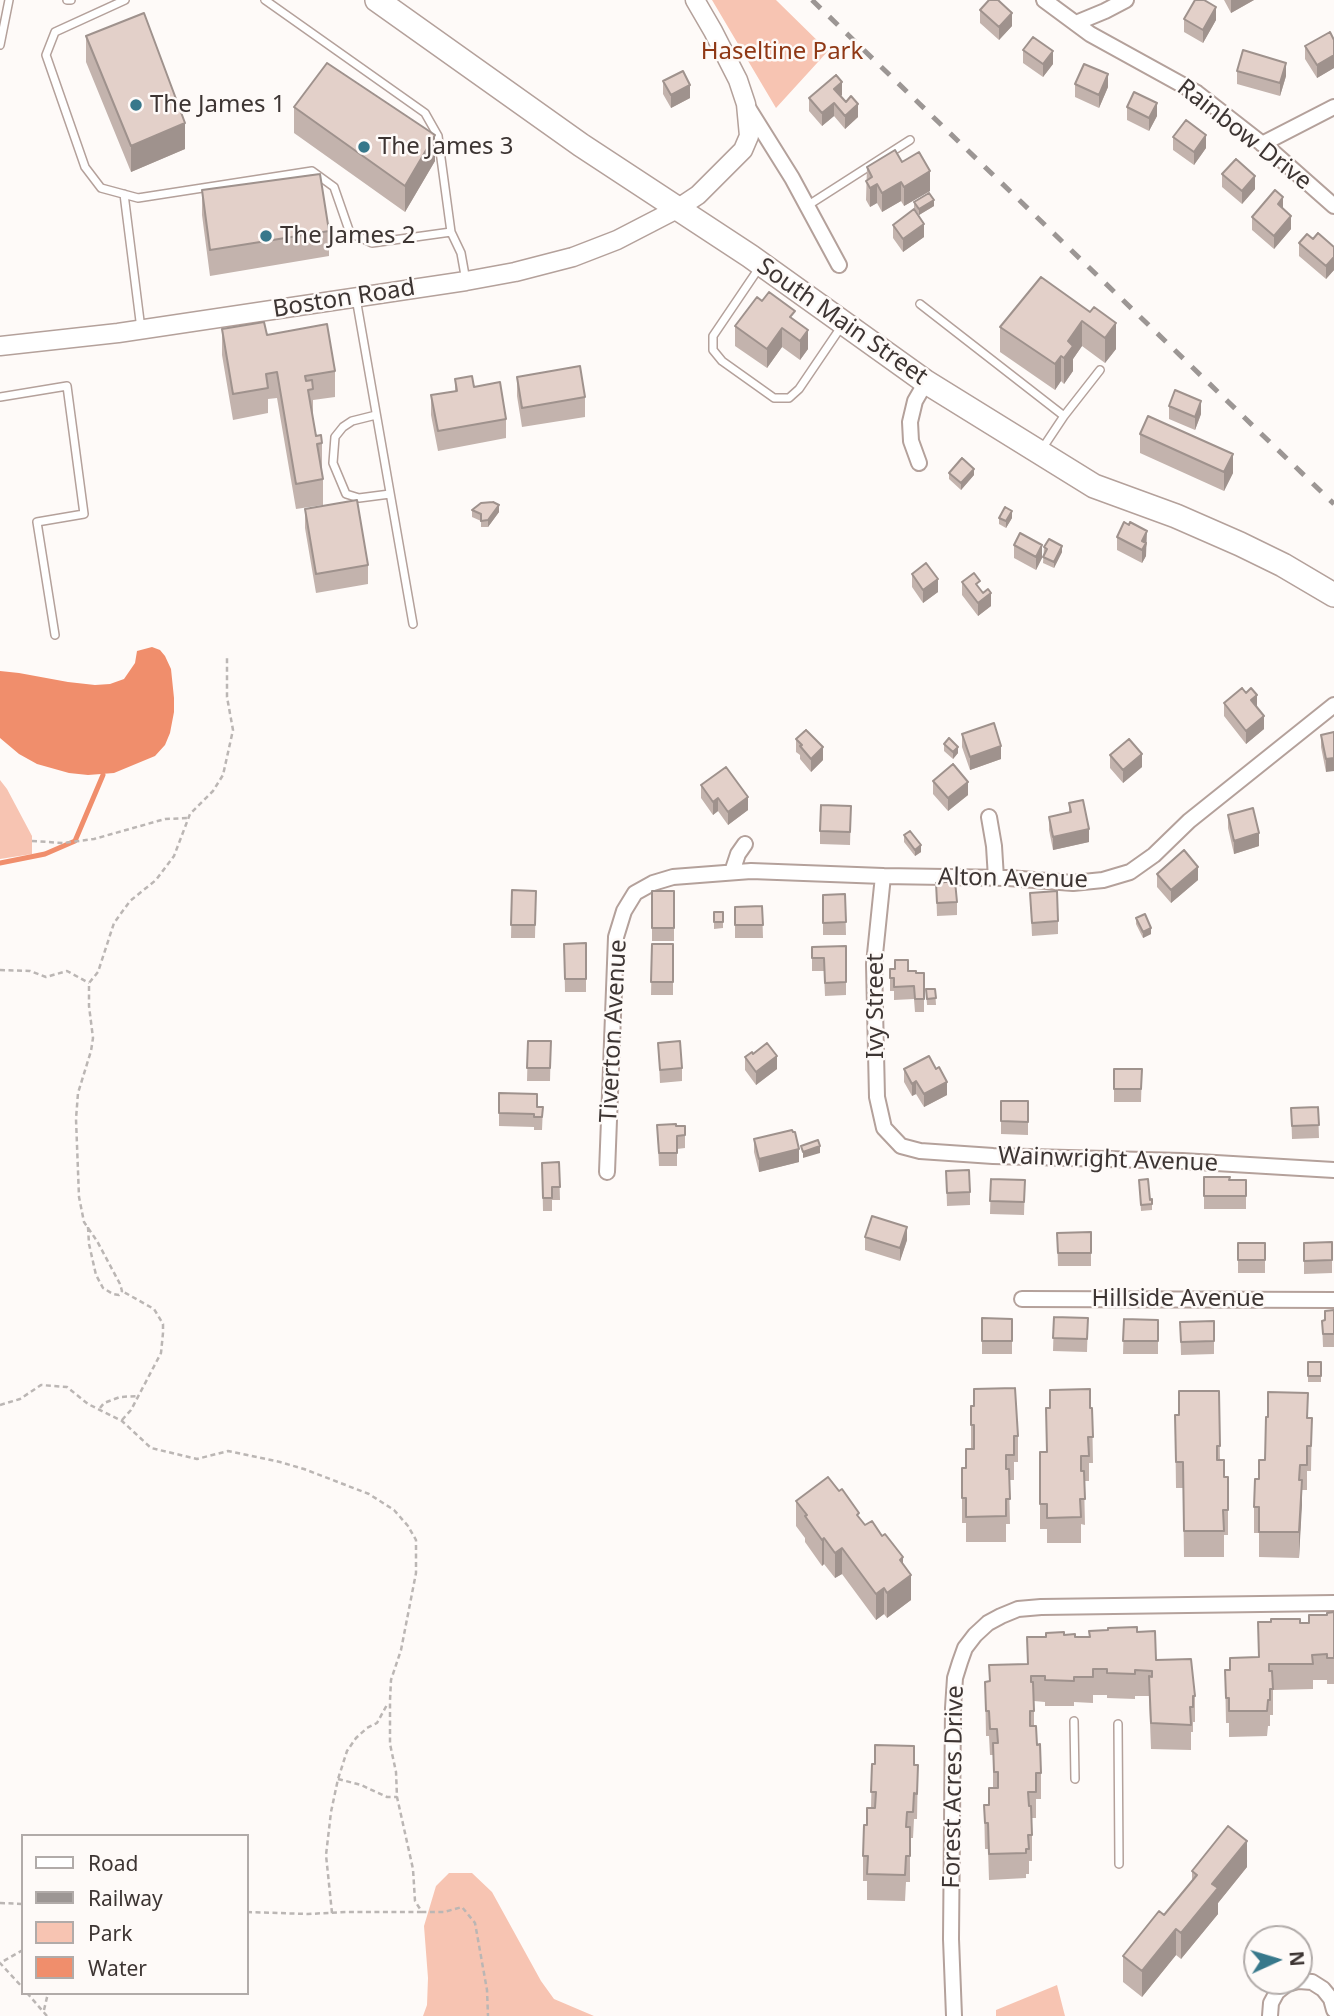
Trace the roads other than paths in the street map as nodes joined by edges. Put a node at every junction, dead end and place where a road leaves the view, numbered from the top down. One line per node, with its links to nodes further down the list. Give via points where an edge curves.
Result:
1 (9, 0): 9 (lane)
2 (125, 0): 14 (lane, via 54,32 46,55 85,167 101,188)
3 (265, 0): 18 (lane, via 425,113 438,136)
4 (377, 0): 17 (main road, South Main Street)
5 (695, 0): 10 (street, Boston Road)
6 (1044, 0): 8 (street, Rainbow Drive)
7 (1126, 0): 8 (street)
8 (1076, 23): 13 (street, Rainbow Drive, via 1197,93)
9 (0, 45)
10 (746, 104): 15 (street); 17 (street, Boston Road, via 749,136 743,150 698,195)
11 (1334, 107): 13 (street)
12 (910, 140): 15 (lane)
13 (1262, 144): 16 (street, Rainbow Drive)
14 (124, 194): 18 (lane, via 138,198 312,171 334,187 350,233 372,243); 25 (lane)
15 (807, 206): 20 (street)
16 (1334, 206)
17 (677, 209): 19 (main road, South Main Street); 21 (street, Boston Road, via 573,257)
18 (451, 232): 21 (lane)
19 (761, 264): 24 (main road, South Main Street); 24 (lane, via 712,336 713,350 774,398 789,398 799,389)
20 (839, 265)
21 (466, 281): 22 (street, Boston Road)
22 (356, 298): 25 (street, Boston Road); 30 (lane)
23 (920, 304): 31 (lane)
24 (844, 322): 28 (main road, South Main Street)
25 (141, 328): 26 (street, Boston Road)
26 (0, 346)
27 (1100, 370): 31 (lane)
28 (926, 382): 32 (main road, South Main Street); 33 (street, via 910,422)
29 (0, 397): 37 (lane, via 67,386 84,514 37,522)
30 (376, 415): 34 (lane); 34 (lane, via 343,427 335,437 333,463 346,494 359,498)
31 (1064, 416): 32 (lane)
32 (1040, 452): 35 (main road, South Main Street, via 1094,486 1240,544)
33 (919, 463)
34 (390, 494): 36 (lane)
35 (1334, 595)
36 (413, 624)
37 (55, 635)
38 (1334, 705): 43 (street, Alton Avenue, via 1130,872 1073,883)
39 (989, 817): 43 (street)
40 (745, 844): 41 (street)
41 (732, 872): 42 (street, Alton Avenue); 44 (street, Alton Avenue, via 673,877)
42 (883, 877): 43 (street, Alton Avenue); 45 (street, Ivy Street, via 875,949 874,1029 878,1103)
43 (996, 878)
44 (635, 893): 47 (street, Tiverton Avenue, via 616,937)
45 (887, 1133): 46 (street, Wainwright Avenue, via 906,1148 960,1154)
46 (1334, 1170)
47 (607, 1172)
48 (1021, 1299): 49 (street, Hillside Avenue)
49 (1334, 1300)
50 (1334, 1603): 58 (street, Forest Acres Drive, via 1018,1609 988,1623 975,1635 965,1648 955,1678 953,1708)
51 (1074, 1721): 53 (lane)
52 (1118, 1724): 54 (lane)
53 (1075, 1779)
54 (1119, 1864)
55 (1313, 1983): 57 (street, via 1331,1999)
56 (1275, 1995): 59 (street)
57 (1334, 2013)
58 (954, 2016)
59 (1270, 2016)

